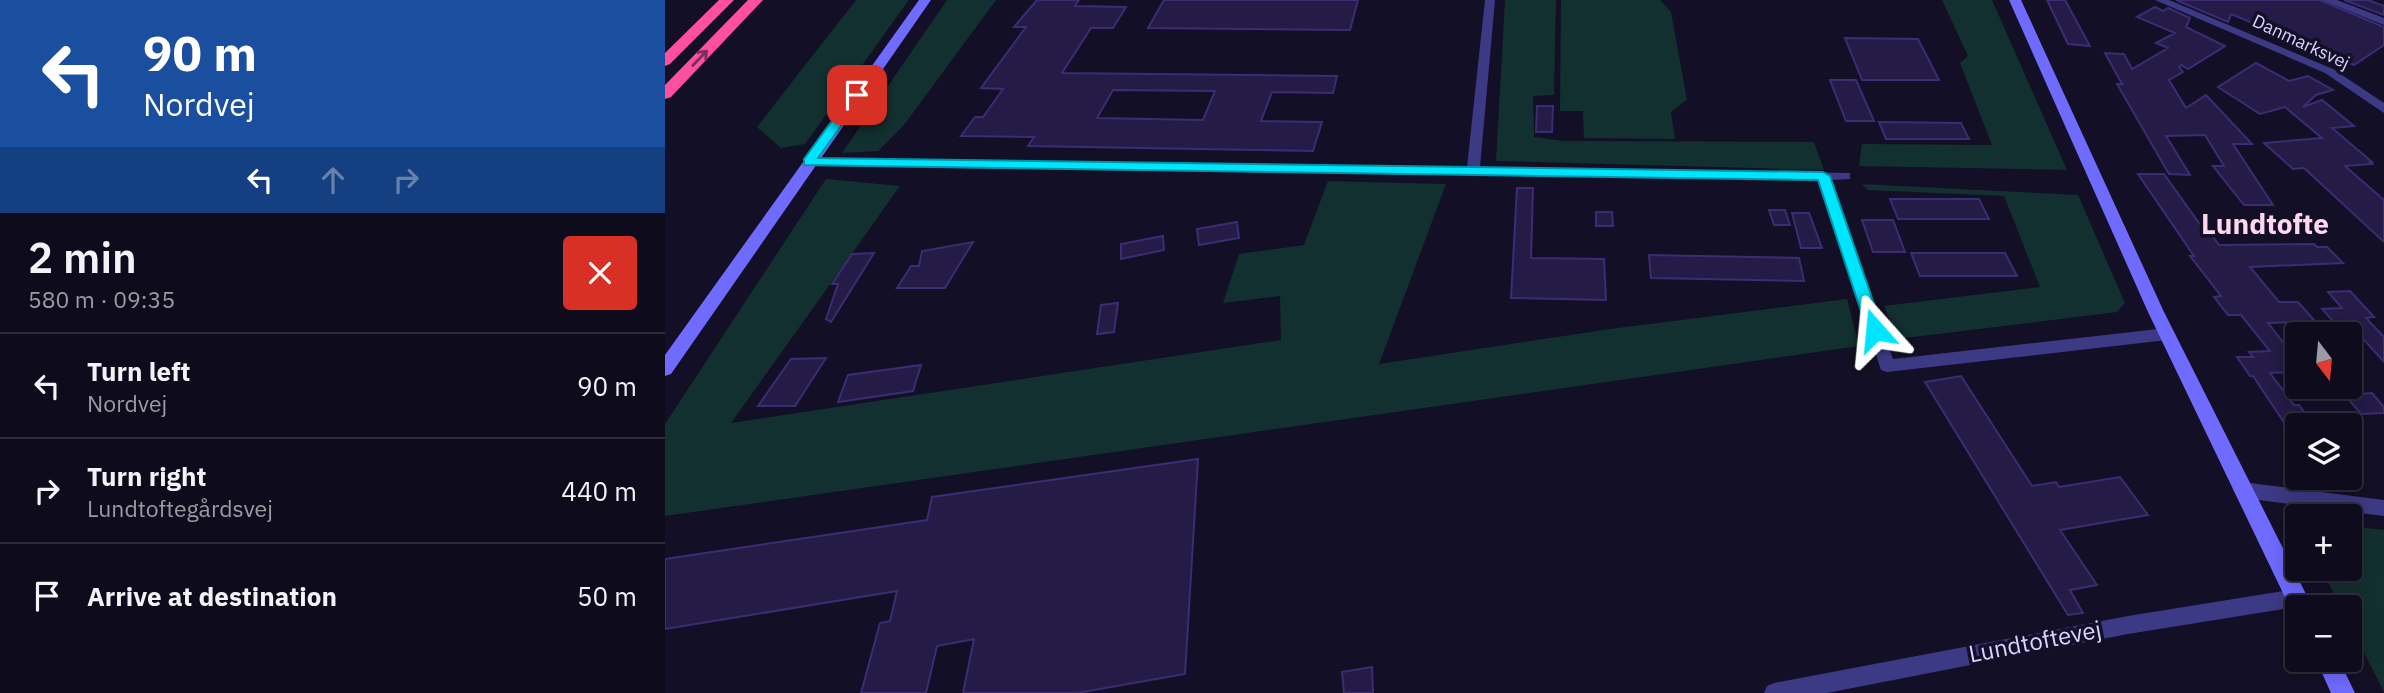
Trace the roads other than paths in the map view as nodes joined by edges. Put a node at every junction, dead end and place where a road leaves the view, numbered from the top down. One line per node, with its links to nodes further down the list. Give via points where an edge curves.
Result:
1 (727, 0): 9 (highway)
2 (756, 0): 10 (highway, one-way to 2)
3 (925, 0): 12 (street)
4 (1490, 0): 13 (street)
5 (2015, 0): 16 (street, Lundtoftevej)
6 (2160, 0): 11 (street, Danmarksvej, via 2329,71)
7 (2327, 0): 8 (street)
8 (2384, 22)
9 (665, 61)
10 (665, 94)
11 (2384, 109)
12 (809, 162): 13 (street); 17 (street)
13 (1473, 171): 14 (street)
14 (1823, 176): 15 (street); 16 (street, via 1888,366)
15 (1845, 176)
16 (2167, 334): 18 (street, Lundtoftevej)
17 (665, 369)
18 (2242, 490): 19 (street); 20 (street, Lundtoftevej)
19 (2384, 508)
20 (2295, 595)
21 (2285, 605): 23 (street, Lundtoftevej, via 2115,627)
22 (2333, 672): 24 (street)
23 (1774, 693)
24 (2343, 693)

